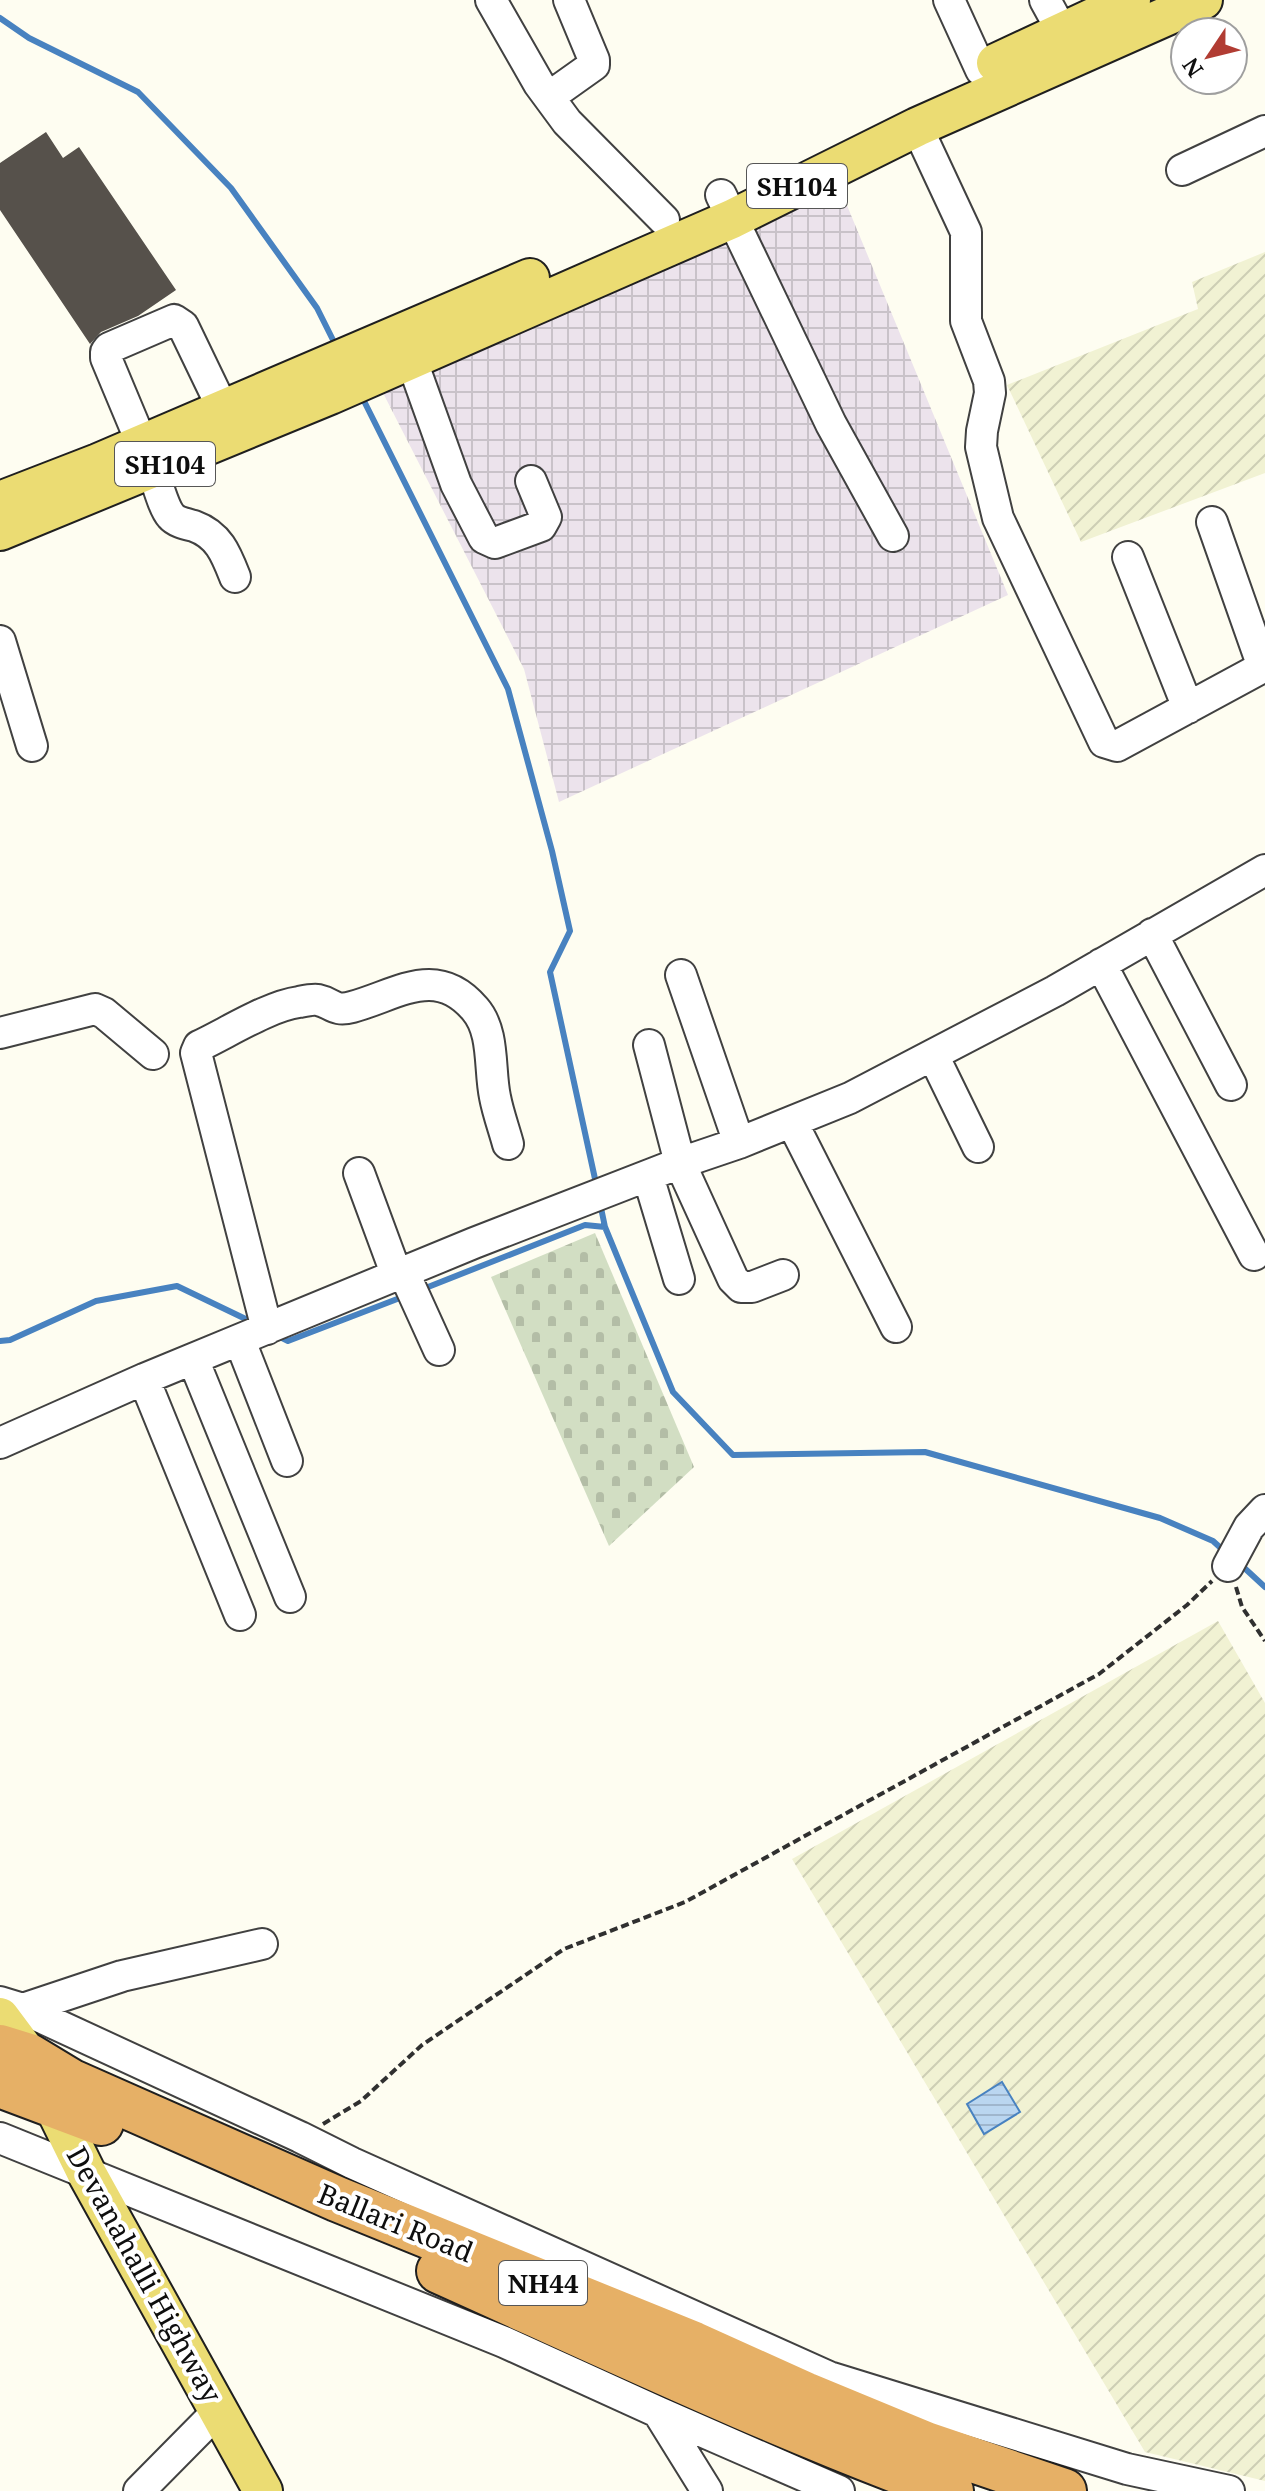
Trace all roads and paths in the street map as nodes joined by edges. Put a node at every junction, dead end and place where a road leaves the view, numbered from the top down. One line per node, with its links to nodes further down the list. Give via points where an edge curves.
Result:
1 (491, 0): 8 (street)
2 (569, 0): 8 (street, via 594,65)
3 (949, 0): 7 (street)
4 (1131, 0): 6 (main road, SH104)
5 (1203, 0): 9 (main road, SH104)
6 (1053, 16): 7 (main road, SH104)
7 (981, 70): 12 (main road, SH104)
8 (549, 97): 13 (street)
9 (917, 127): 12 (main road, SH104); 27 (street, via 966,232 966,321 989,381 981,447 998,518 1092,721 1104,742 1117,746)
10 (1265, 131): 11 (street)
11 (1182, 170)
12 (726, 207): 13 (main road, SH104); 14 (main road, SH104); 22 (street, via 831,424)
13 (664, 220): 14 (main road, SH104)
14 (395, 350): 15 (main road, SH104); 18 (street, via 484,538 495,543 541,526 546,517)
15 (324, 382): 16 (main road, SH104); 17 (main road, SH104)
16 (223, 409): 17 (main road, SH104); 17 (street, via 183,326 174,320 109,348 106,358)
17 (147, 457): 19 (main road, SH104); 21 (main road, SH104); 24 (street, via 170,515 218,541)
18 (531, 481)
19 (0, 501)
20 (1212, 522): 26 (street)
21 (0, 531)
22 (893, 536)
23 (1128, 557): 27 (street)
24 (235, 577)
25 (0, 641): 28 (street)
26 (1264, 667): 27 (street)
27 (1188, 708)
28 (32, 746)
29 (1265, 870): 30 (street)
30 (1152, 934): 31 (street); 37 (street)
31 (1101, 964): 36 (street); 45 (street)
32 (681, 975): 39 (street)
33 (0, 1033): 35 (street, via 95,1009)
34 (649, 1045): 42 (street)
35 (153, 1054)
36 (933, 1055): 38 (street); 41 (street)
37 (1231, 1085)
38 (792, 1122): 39 (street); 49 (street)
39 (739, 1143): 42 (street)
40 (508, 1144): 50 (street, via 495,1098 487,1030 476,1009 436,983 338,1010 318,1000 297,1002 199,1046 196,1053)
41 (978, 1147)
42 (680, 1163): 44 (street); 47 (street, via 733,1279 741,1287 752,1287)
43 (359, 1173): 46 (street)
44 (648, 1176): 46 (street); 48 (street)
45 (1254, 1255)
46 (401, 1274): 50 (street); 51 (street)
47 (783, 1275)
48 (679, 1279)
49 (896, 1327)
50 (255, 1334): 52 (street); 55 (street)
51 (439, 1350)
52 (193, 1359): 53 (street); 58 (street)
53 (144, 1379): 54 (street); 59 (street)
54 (0, 1443)
55 (287, 1461)
56 (1265, 1510): 57 (street)
57 (1228, 1566): 60 (path, via 1242,1607); 65 (path, via 1099,1674 685,1902 564,1949 422,2045 361,2101)
58 (290, 1597)
59 (240, 1615)
60 (1265, 1641)
61 (262, 1944): 62 (street)
62 (8, 2009): 63 (main road); 65 (street)
63 (10, 2063): 64 (highway, Ballari Road / NH44); 68 (highway, Ballari Road / NH44)
64 (53, 2104): 67 (main road, Devanahalli Highway); 75 (highway, Ballari Road / NH44, via 776,2422)
65 (300, 2137): 68 (street)
66 (0, 2138): 67 (street)
67 (86, 2172): 69 (main road, Devanahalli Highway); 70 (street, via 504,2342)
68 (344, 2181): 76 (highway, Ballari Road / NH44, via 805,2394 926,2444); 77 (street, via 829,2377 1127,2469)
69 (219, 2410): 71 (street); 72 (main road, Devanahalli Highway)
70 (658, 2412): 73 (street); 74 (street)
71 (139, 2491)
72 (263, 2491)
73 (707, 2491)
74 (839, 2491)
75 (951, 2491)
76 (1064, 2491)
77 (1229, 2491)

